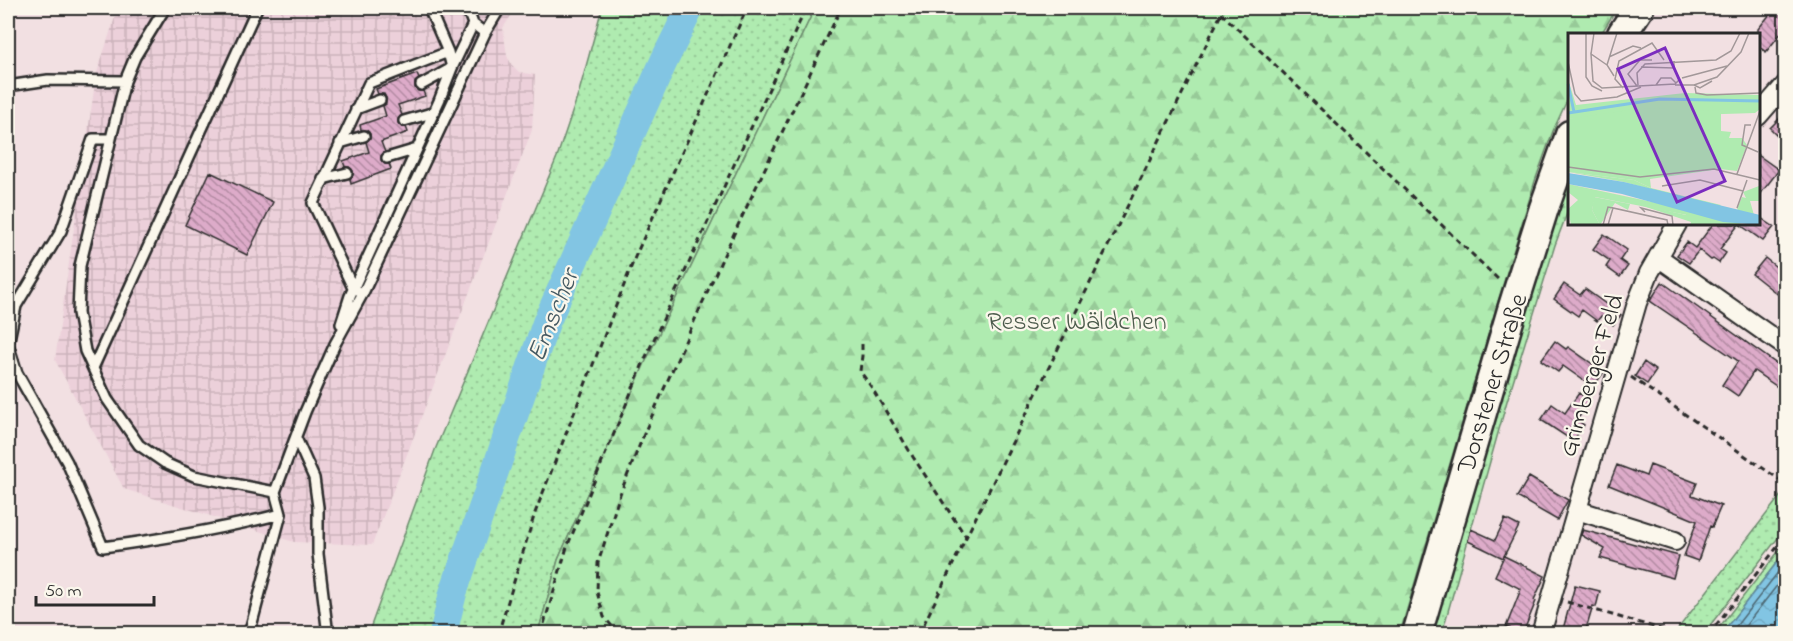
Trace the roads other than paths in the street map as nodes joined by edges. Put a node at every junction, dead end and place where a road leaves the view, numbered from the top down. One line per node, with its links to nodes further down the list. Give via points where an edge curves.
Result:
1 (165, 8): 12 (lane, via 135,57)
2 (256, 8): 35 (lane)
3 (429, 8): 10 (lane)
4 (467, 8): 7 (lane)
5 (500, 8): 8 (lane)
6 (1639, 8): 9 (main road)
7 (472, 24): 8 (lane); 11 (lane)
8 (485, 33): 32 (lane)
9 (1623, 33)
10 (448, 52): 11 (lane); 17 (lane, via 369,83)
11 (452, 68): 14 (lane); 18 (lane)
12 (126, 81): 15 (lane, via 48,80); 23 (lane)
13 (1785, 84): 19 (street)
14 (421, 85)
15 (8, 86)
16 (380, 100): 17 (lane)
17 (356, 109): 24 (lane)
18 (435, 111): 20 (lane); 25 (lane)
19 (1760, 114)
20 (404, 121)
21 (364, 136): 24 (lane)
22 (1568, 138): 43 (main road, Dorstener Straße)
23 (111, 139): 35 (lane, via 80,266 78,313 85,351); 39 (lane, via 93,139 61,231 16,306 8,344 17,373 67,462 103,547 158,540)
24 (340, 144): 28 (lane)
25 (417, 149): 26 (lane); 31 (lane)
26 (387, 158)
27 (347, 173): 28 (lane)
28 (323, 179): 31 (lane, via 313,202)
29 (1676, 225): 30 (street, Grimberger Feld)
30 (1658, 257): 34 (street); 38 (street, Grimberger Feld, via 1642,289)
31 (353, 288): 32 (lane); 33 (lane)
32 (363, 293): 33 (lane)
33 (335, 344): 36 (lane)
34 (1785, 347)
35 (93, 368): 37 (lane, via 107,399 140,445 165,463 194,476)
36 (296, 438): 37 (lane); 42 (lane, via 314,478)
37 (275, 492): 39 (lane)
38 (1577, 510): 40 (street); 44 (street, Grimberger Feld)
39 (281, 514): 41 (lane)
40 (1675, 541)
41 (249, 633)
42 (326, 633)
43 (1417, 633)
44 (1541, 633)

